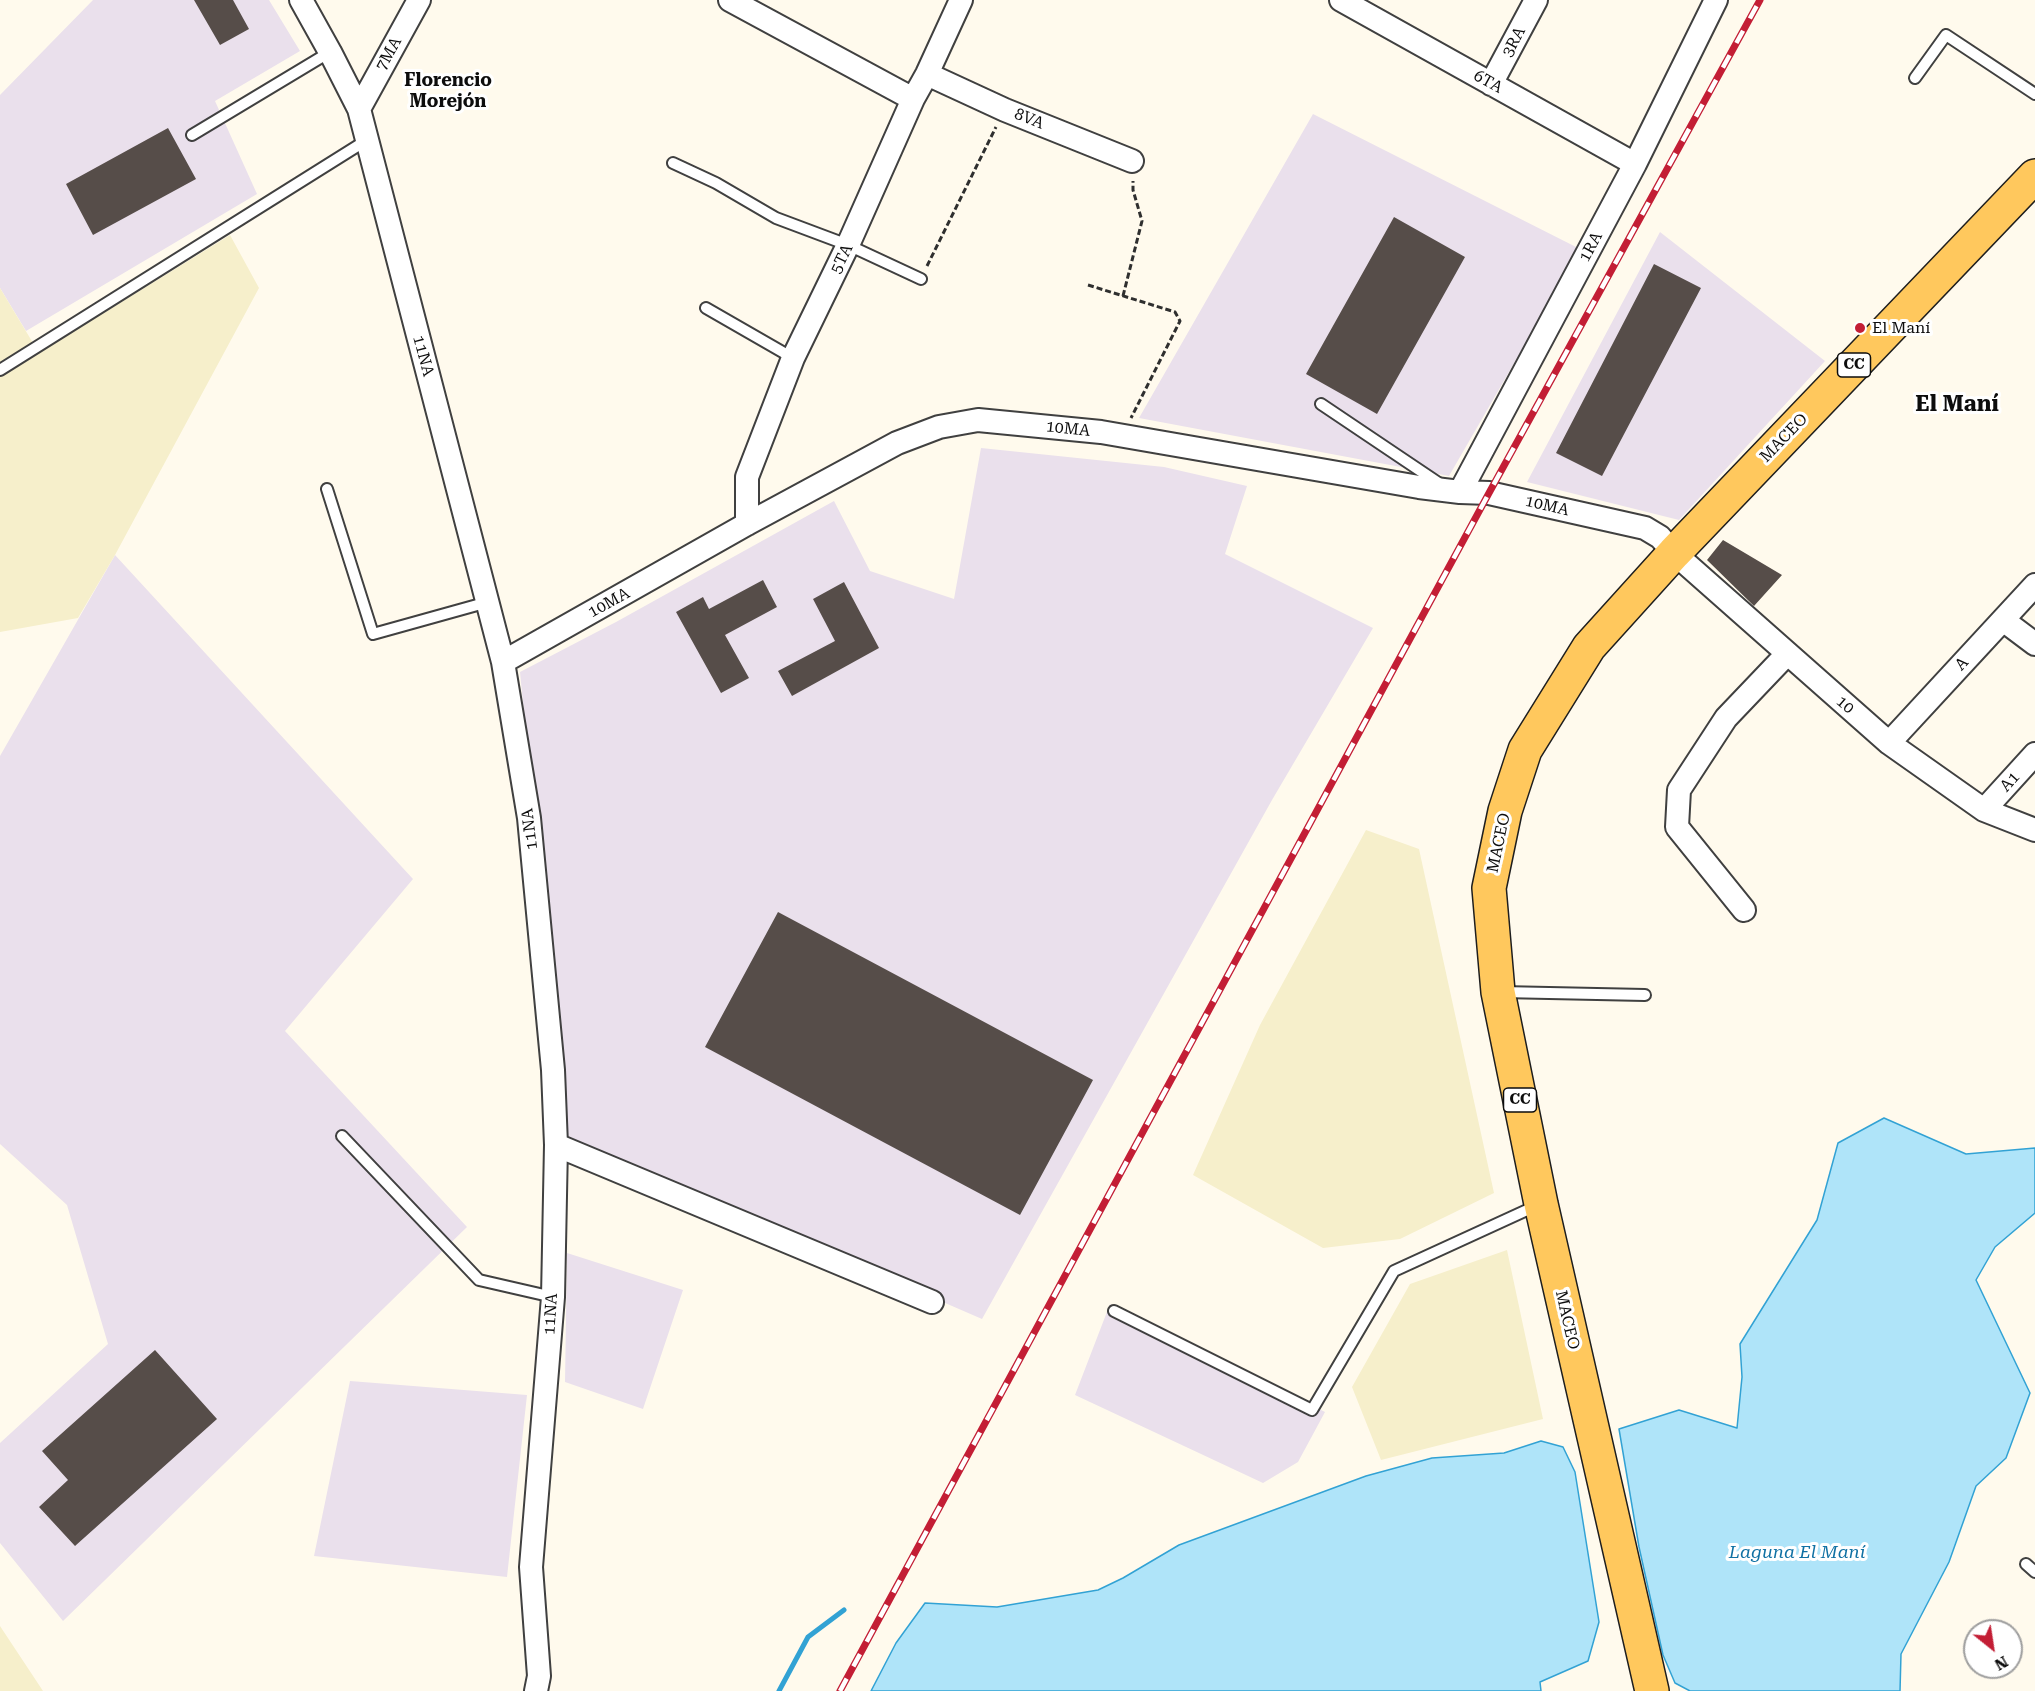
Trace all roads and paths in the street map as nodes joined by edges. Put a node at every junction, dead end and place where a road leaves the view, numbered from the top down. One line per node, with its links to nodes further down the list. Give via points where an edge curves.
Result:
1 (301, 0): 8 (street, 11NA)
2 (419, 0): 14 (street, 7MA)
3 (730, 0): 13 (street)
4 (961, 0): 9 (street, 5TA)
5 (1341, 0): 11 (street, 6TA)
6 (1536, 0): 11 (street, 3RA)
7 (1716, 0): 20 (street, 1RA)
8 (330, 52): 14 (street, 11NA); 16 (lane)
9 (927, 74): 13 (street, 5TA); 15 (street, 8VA)
10 (1915, 78): 12 (lane, via 1946,35)
11 (1491, 84): 20 (street, 6TA)
12 (2035, 94)
13 (913, 99): 22 (street, 5TA)
14 (359, 109): 17 (street, 11NA)
15 (1005, 110): 18 (street, 8VA); 23 (path)
16 (192, 135)
17 (367, 140): 28 (lane); 36 (street, 11NA)
18 (1131, 161): 25 (path, via 1133,190 1142,221)
19 (673, 163): 22 (lane, via 776,218)
20 (1635, 164): 32 (street, 1RA)
21 (2035, 176): 34 (main road, MACEO / CC)
22 (848, 245): 23 (lane); 27 (street, 5TA)
23 (921, 279)
24 (1088, 285): 25 (path)
25 (1123, 296): 30 (path, via 1175,312 1180,321)
26 (706, 308): 27 (lane)
27 (793, 358): 33 (street, 5TA, via 747,477)
28 (0, 370)
29 (1321, 404): 32 (lane)
30 (1122, 436): 32 (street, 10MA); 33 (street, 10MA, via 978,420 939,427 897,443)
31 (327, 489): 36 (lane, via 373,634)
32 (1455, 491): 34 (street, 10MA, via 1489,493 1645,528)
33 (747, 524): 40 (street, 10MA)
34 (1674, 553): 39 (street, 10); 46 (main road, MACEO / CC, via 1589,647 1525,750 1505,811 1489,888)
35 (2035, 585): 37 (street, A)
36 (488, 602): 40 (street, 11NA)
37 (2003, 620): 38 (street); 41 (street, A)
38 (2035, 644)
39 (1787, 654): 41 (street, 10); 45 (street, via 1726,718 1679,790 1677,827)
40 (503, 662): 49 (street, 11NA, via 529,818 553,1070)
41 (1888, 743): 43 (street, 10)
42 (2035, 754): 43 (street, A1)
43 (1984, 810): 44 (street, 10)
44 (2035, 830)
45 (1744, 910)
46 (1498, 992): 47 (lane); 50 (main road, MACEO / CC)
47 (1645, 995)
48 (342, 1136): 51 (lane, via 479,1280)
49 (556, 1145): 51 (street, 11NA); 52 (street)
50 (1541, 1204): 53 (lane, via 1394,1271 1312,1410); 57 (main road, MACEO / CC)
51 (553, 1297): 56 (street, 11NA, via 531,1567 539,1676)
52 (932, 1302)
53 (1114, 1311)
54 (2026, 1564): 55 (lane)
55 (2035, 1572)
56 (536, 1691)
57 (1652, 1691)

